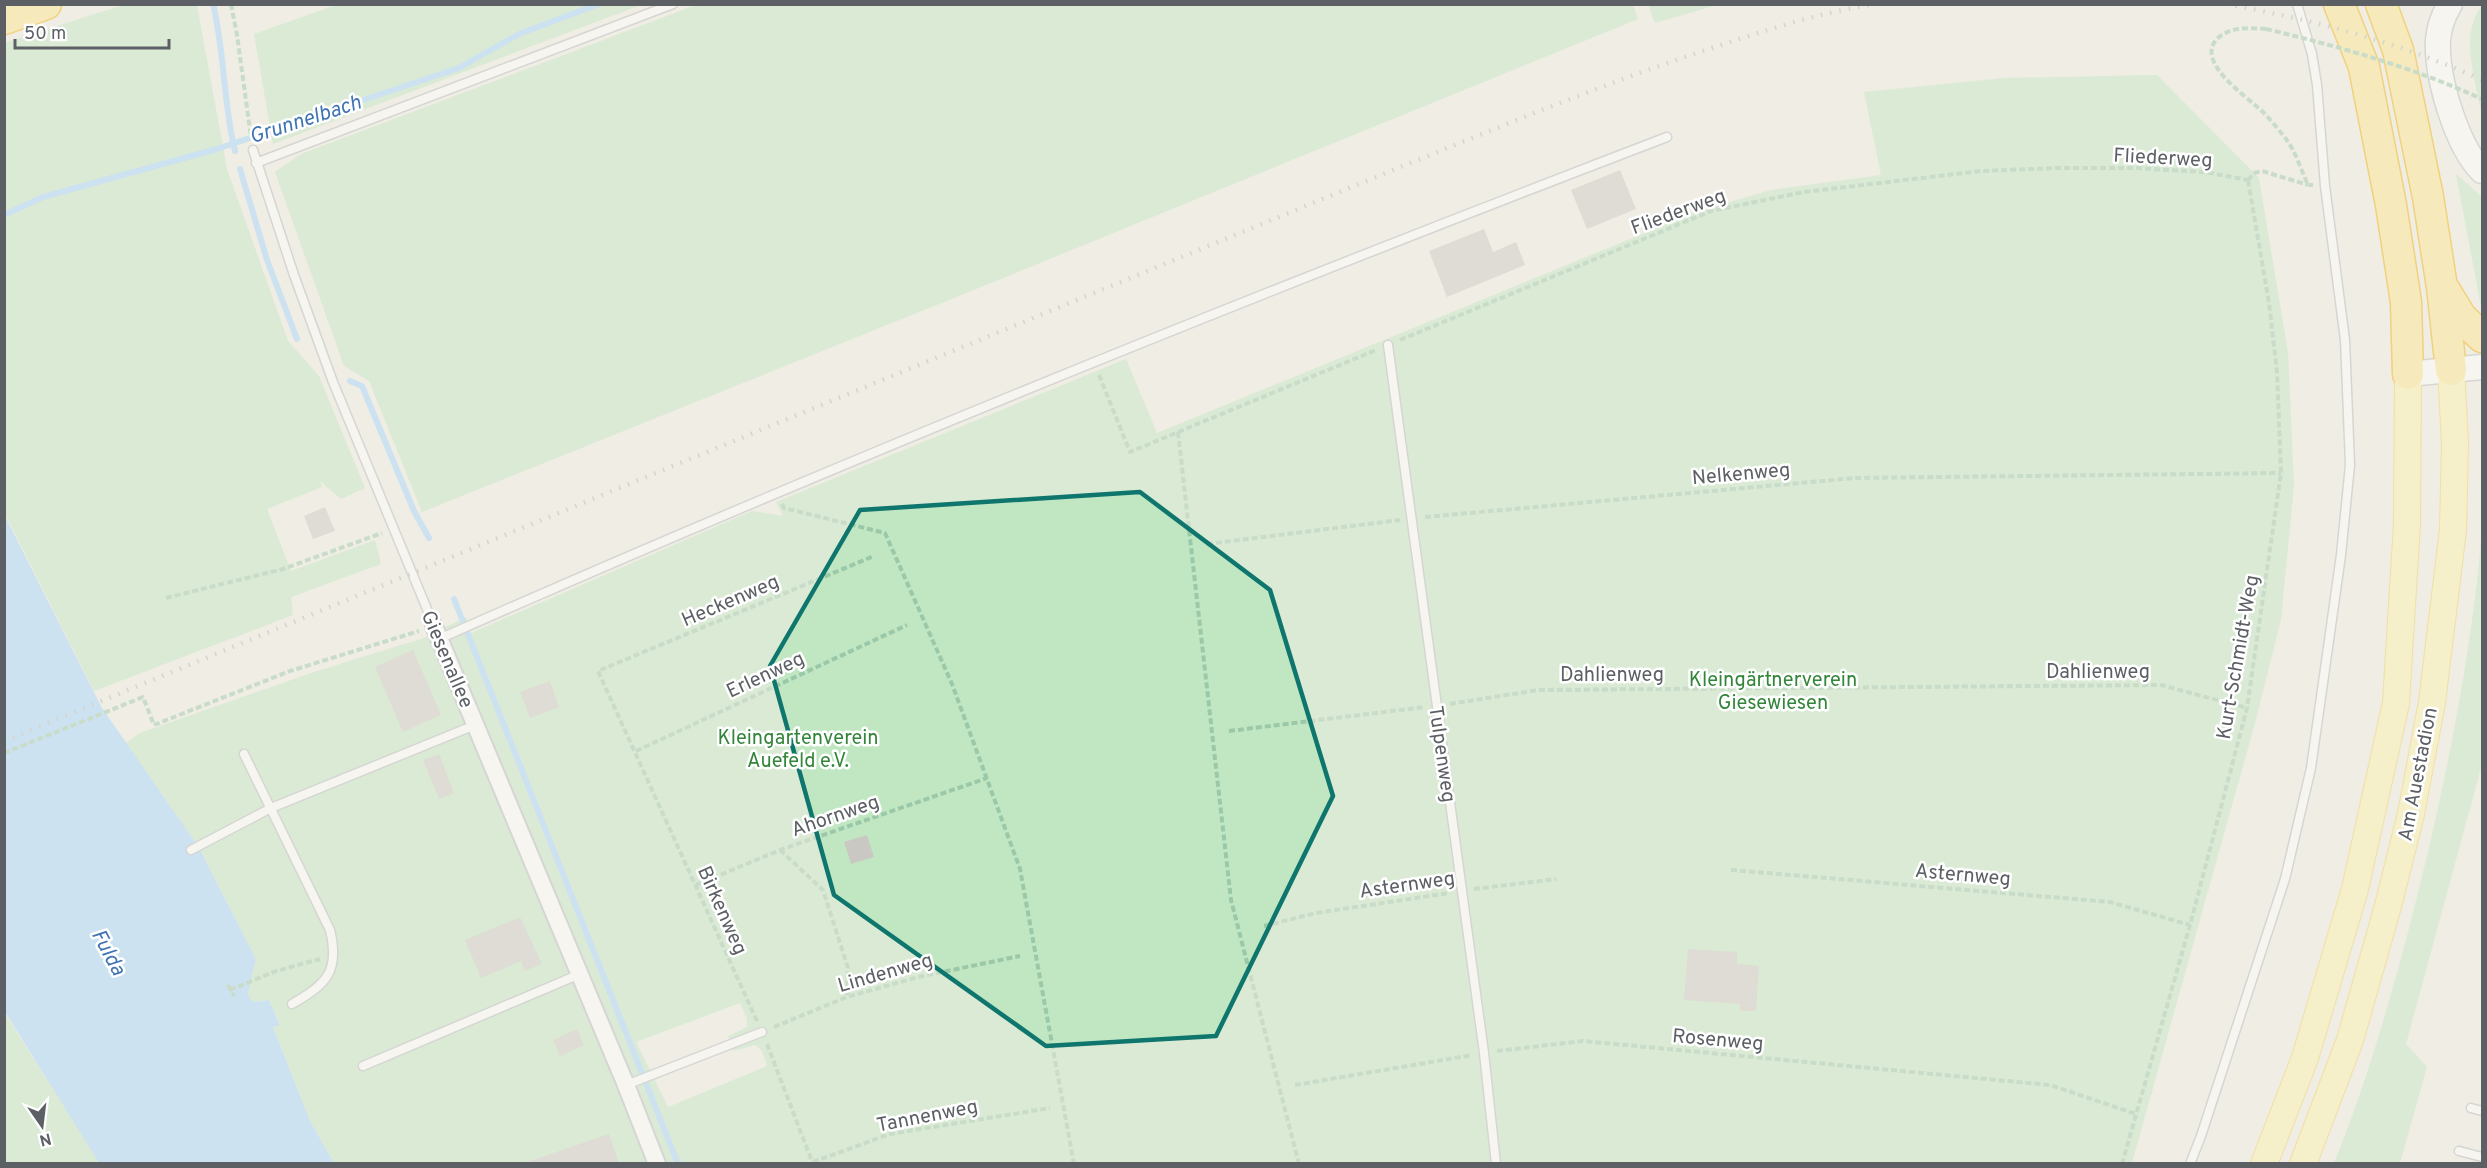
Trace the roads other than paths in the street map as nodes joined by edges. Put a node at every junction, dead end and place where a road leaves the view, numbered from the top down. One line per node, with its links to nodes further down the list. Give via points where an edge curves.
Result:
1 (46, 4): 7 (highway)
2 (673, 4): 10 (lane)
3 (2297, 4): 34 (lane, via 2317,85 2325,186 2345,340 2350,465 2311,768 2284,879)
4 (2339, 4): 17 (highway, via 2364,67 2391,205 2406,302)
5 (2382, 4): 12 (highway, via 2398,50)
6 (2450, 4): 11 (main road, via 2442,17 2438,39 2442,77 2467,150)
7 (4, 19)
8 (1666, 137): 18 (lane, via 1414,234 776,492 456,632)
9 (254, 150): 10 (lane, Giesenallee)
10 (256, 163): 18 (lane, Giesenallee, via 333,382)
11 (2482, 171)
12 (2442, 287): 13 (highway, via 2461,317); 16 (highway)
13 (2482, 337)
14 (1388, 345): 33 (lane, Tulpenweg)
15 (2482, 367): 16 (main road)
16 (2451, 370): 17 (main road); 36 (main road, Am Auestadion, via 2455,444 2453,530 2432,702 2388,906 2350,1040)
17 (2408, 374): 35 (main road, Am Auestadion, via 2407,524 2396,703 2355,890 2304,1058)
18 (436, 633): 19 (street, Giesenallee)
19 (475, 725): 21 (lane); 23 (street, Giesenallee)
20 (244, 754): 21 (lane)
21 (271, 808): 22 (lane); 24 (lane, via 330,930 334,955 334,962 320,984)
22 (191, 850)
23 (580, 974): 26 (lane); 27 (street, Giesenallee)
24 (292, 1004)
25 (762, 1032): 27 (lane)
26 (363, 1066)
27 (632, 1083): 32 (street, Giesenallee)
28 (2471, 1108): 29 (lane)
29 (2482, 1111)
30 (2459, 1151): 31 (lane)
31 (2482, 1157)
32 (657, 1164)
33 (1496, 1164)
34 (2190, 1164)
35 (2264, 1164)
36 (2303, 1164)

